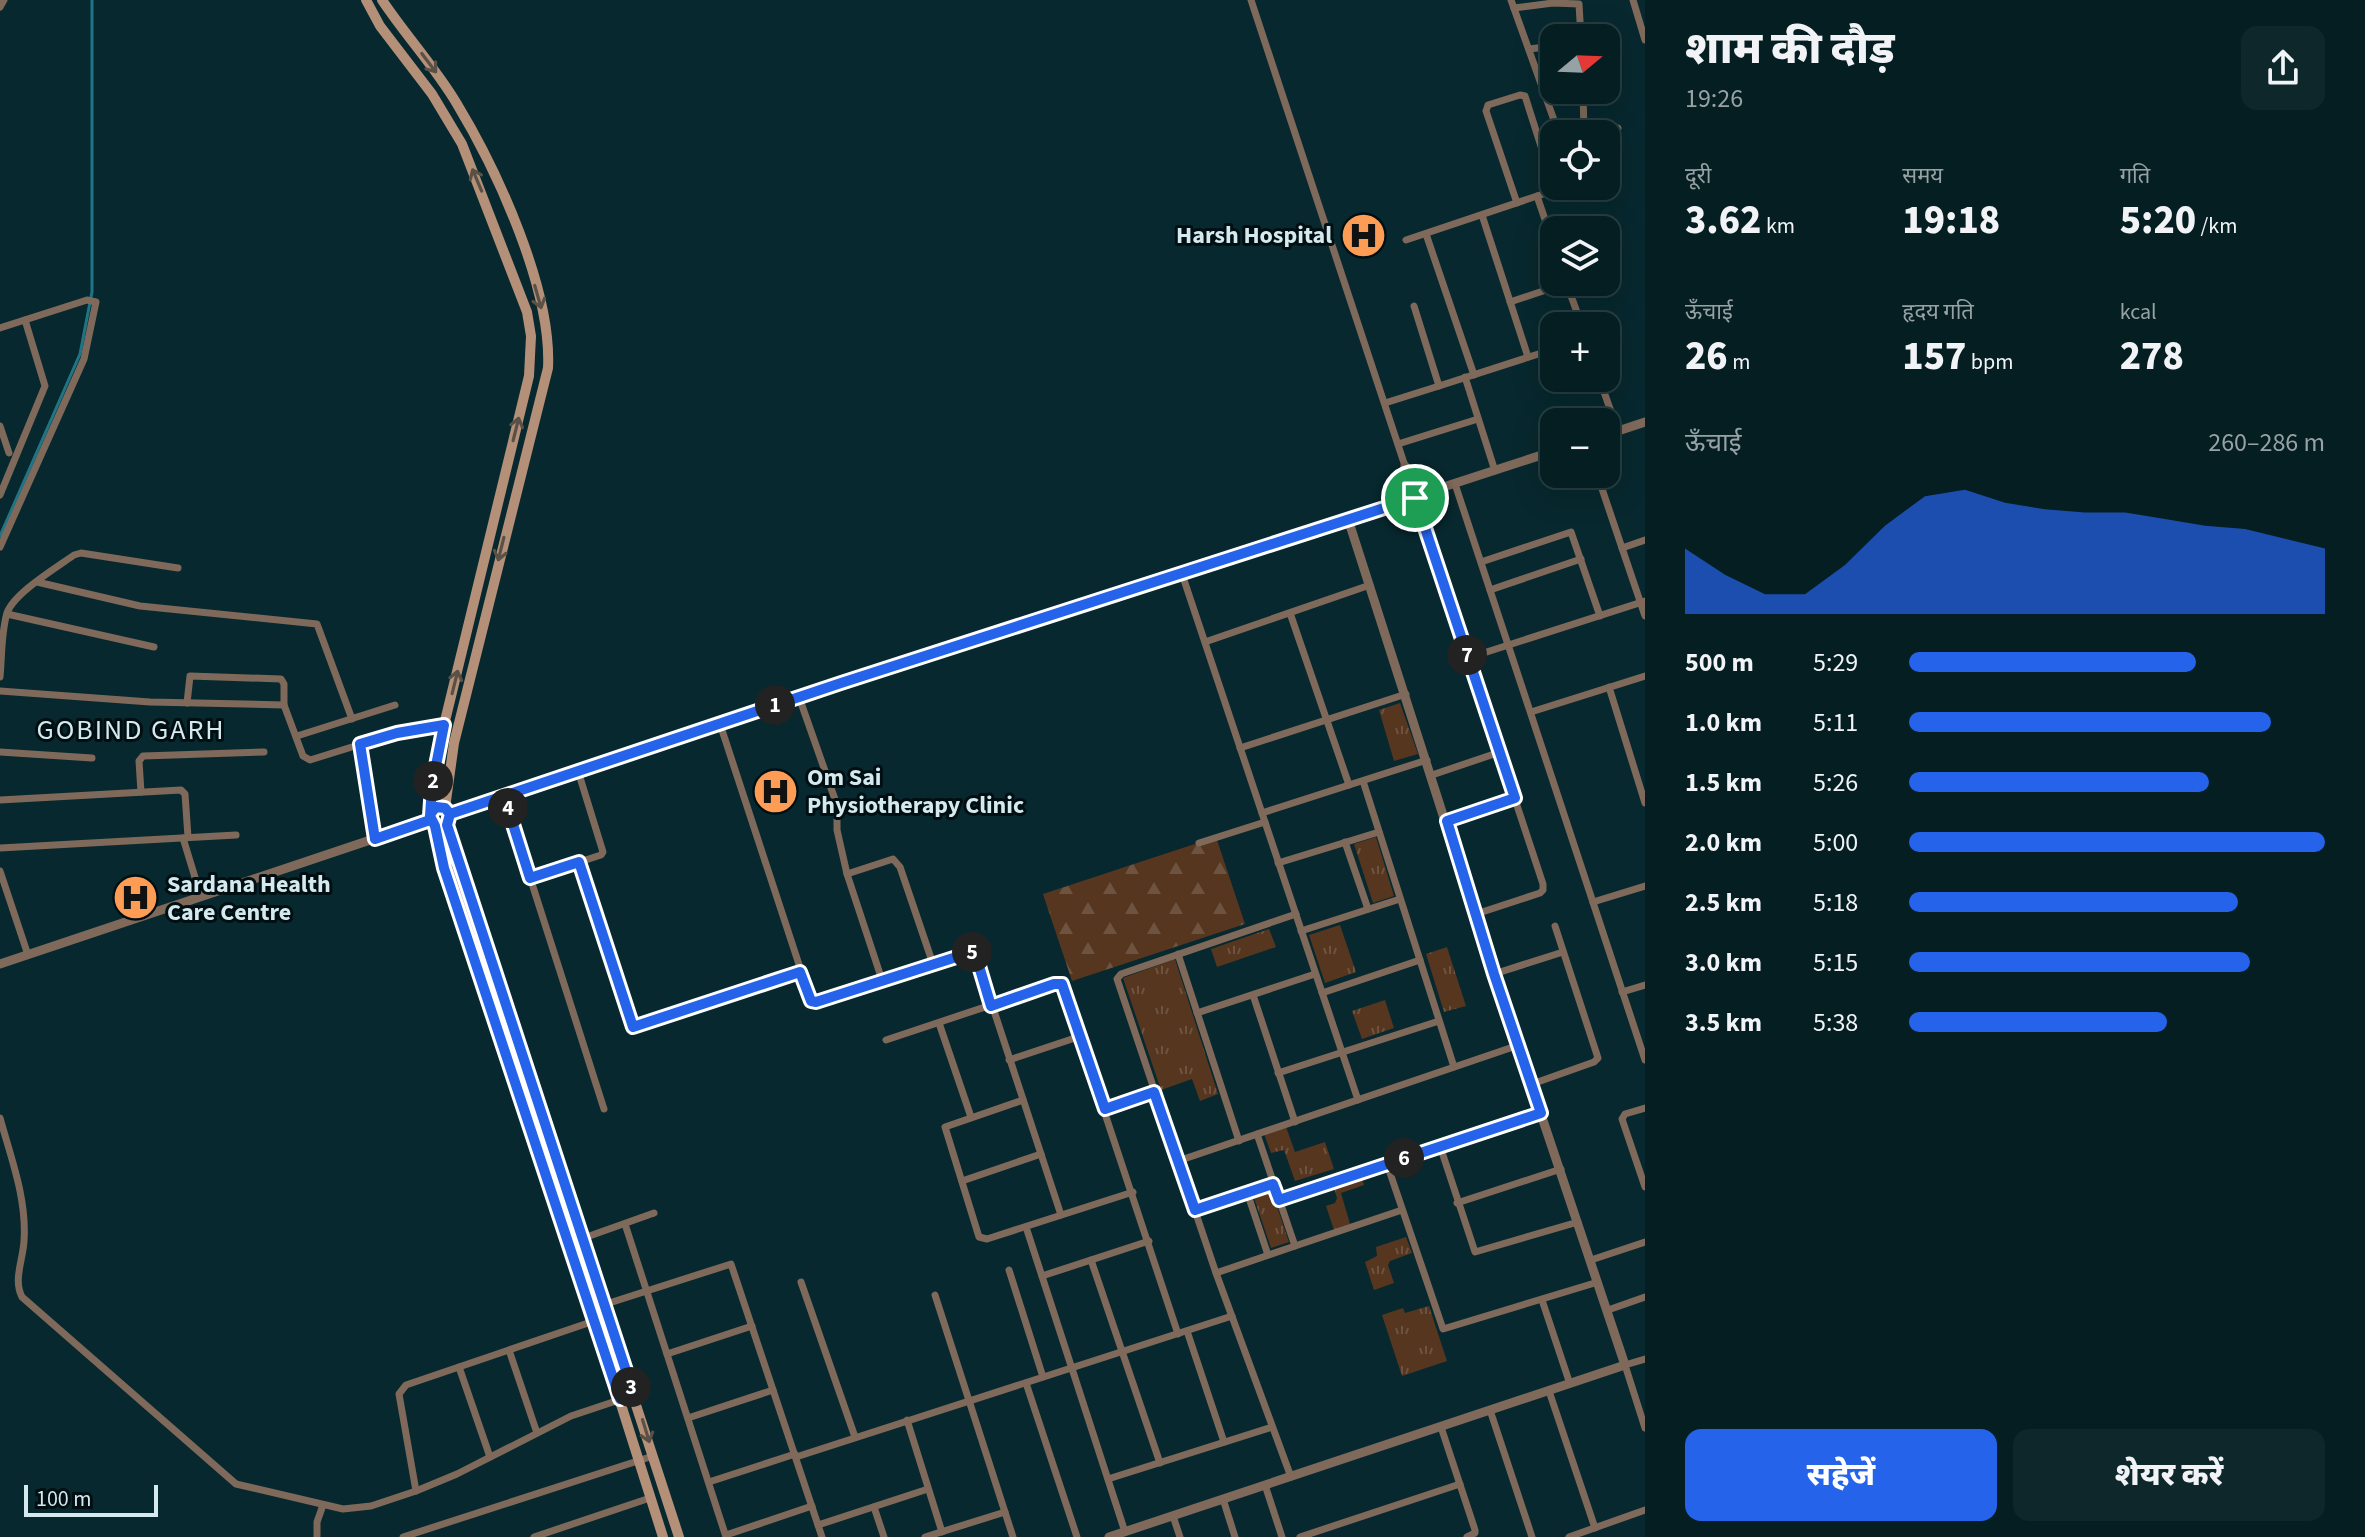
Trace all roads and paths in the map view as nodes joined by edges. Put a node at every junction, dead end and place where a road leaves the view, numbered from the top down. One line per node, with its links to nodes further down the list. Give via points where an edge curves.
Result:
1 (4, 0): 7 (street)
2 (366, 0): 81 (main road, one-way to 2, via 529,376 531,336 518,283 462,144)
3 (382, 0): 99 (main road, one-way to 99, via 482,148 523,244 549,343 548,368 454,743)
4 (1251, 0): 30 (street)
5 (1633, 0): 9 (street)
6 (1512, 4): 8 (street, via 1579,4); 11 (street)
7 (0, 7)
8 (1580, 24)
9 (1645, 40)
10 (1540, 48): 11 (street)
11 (1529, 49): 12 (street)
12 (1554, 120)
13 (1540, 143): 16 (street, via 1525,96 1488,105)
14 (1540, 195): 15 (street)
15 (1537, 196): 16 (street); 18 (street)
16 (1517, 203): 17 (street)
17 (1482, 215): 19 (street); 22 (street)
18 (1544, 216)
19 (1426, 234): 20 (street); 28 (street)
20 (1406, 240)
21 (1540, 292): 22 (street)
22 (1510, 302): 27 (street)
23 (1414, 306): 29 (street)
24 (25, 320): 25 (street); 36 (street, via 45,386); 50 (street, via 90,300 96,305 84,359)
25 (0, 328)
26 (1540, 353): 27 (street)
27 (1528, 357): 28 (street)
28 (1469, 376): 29 (street); 31 (street)
29 (1439, 386): 30 (street)
30 (1385, 403): 35 (street)
31 (1478, 419): 35 (street); 41 (street)
32 (1645, 422): 34 (street)
33 (0, 426): 37 (street)
34 (1620, 430)
35 (1398, 444): 40 (street)
36 (21, 449): 37 (street); 45 (street)
37 (9, 453): 39 (street)
38 (1540, 456): 41 (street)
39 (0, 457)
40 (1404, 463): 44 (street); 47 (street)
41 (1495, 471): 42 (street)
42 (1455, 484): 44 (street); 53 (street)
43 (1602, 488): 51 (street)
44 (1426, 494): 46 (street)
45 (0, 495)
46 (1415, 498): 47 (street); 67 (street)
47 (1400, 502): 48 (street)
48 (1348, 519): 55 (street); 57 (street)
49 (1645, 540): 51 (street)
50 (0, 547)
51 (1622, 548): 59 (street)
52 (1581, 559): 53 (street, via 1571,532); 58 (street); 62 (street)
53 (1481, 562): 58 (street)
54 (178, 568): 56 (street, via 81,553)
55 (1182, 574): 64 (street); 73 (street)
56 (37, 582): 61 (street); 78 (street, via 140,606 317,624)
57 (1370, 585): 60 (street); 72 (street)
58 (1490, 590): 65 (street)
59 (1643, 602): 62 (street); 63 (street)
60 (1290, 613): 64 (street); 79 (street)
61 (7, 614): 66 (street); 69 (street)
62 (1600, 616): 65 (street)
63 (1645, 616)
64 (1205, 642): 84 (street)
65 (1509, 645): 67 (street); 77 (street)
66 (154, 647)
67 (1468, 658): 87 (street)
68 (1645, 676): 70 (street)
69 (0, 677)
70 (1609, 687): 77 (street); 98 (street)
71 (0, 691): 74 (street)
72 (1406, 694): 79 (street); 89 (street)
73 (799, 697): 80 (street); 113 (street, via 837,805)
74 (187, 703): 75 (street); 75 (street, via 193,675 281,679)
75 (284, 705): 82 (street)
76 (395, 705): 78 (street)
77 (1531, 712): 118 (street)
78 (352, 719): 82 (street)
79 (1327, 720): 84 (street); 93 (street)
80 (720, 724): 90 (street); 130 (street)
81 (444, 725): 83 (street); 101 (main road, via 432,786)
82 (297, 736): 83 (street, via 303,756 310,760)
83 (360, 744): 106 (street)
84 (1240, 748): 100 (street)
85 (0, 752): 88 (street)
86 (264, 752): 94 (street, via 143,756)
87 (1500, 752): 91 (street); 96 (street)
88 (92, 758)
89 (1427, 760): 91 (street); 92 (street)
90 (578, 771): 95 (street); 110 (street, via 603,852)
91 (1432, 775): 102 (street)
92 (1363, 781): 93 (street); 103 (street)
93 (1349, 785): 100 (street)
94 (141, 792): 97 (street); 105 (street, via 184,792)
95 (504, 796): 99 (street); 114 (street)
96 (1515, 798): 102 (street); 121 (street, via 1543,890)
97 (0, 800)
98 (1645, 803)
99 (447, 815): 101 (main road); 101 (main road, via 436,807); 182 (main road)
100 (1263, 818): 108 (street); 111 (street)
101 (432, 820): 106 (street); 201 (main road)
102 (1447, 821): 121 (street)
103 (1379, 832): 107 (street); 117 (street)
104 (236, 835): 105 (street)
105 (185, 838): 109 (street); 116 (street)
106 (375, 839): 116 (street)
107 (1345, 842): 111 (street); 119 (street)
108 (1199, 843)
109 (0, 848)
110 (579, 862): 114 (street); 130 (street, via 633,1027)
111 (1278, 863): 120 (street)
112 (0, 871): 126 (street)
113 (847, 874): 129 (street, via 897,861); 133 (street)
114 (530, 878): 155 (street)
115 (1645, 886): 118 (street)
116 (201, 897): 126 (street)
117 (1400, 899): 119 (street); 127 (street)
118 (1593, 902): 135 (street)
119 (1368, 909): 123 (street)
120 (1296, 914): 123 (street); 125 (street)
121 (1476, 914): 132 (street)
122 (1555, 926): 124 (street)
123 (1301, 931): 131 (street)
124 (1563, 952): 132 (street); 150 (street, via 1598,1058)
125 (1178, 954): 139 (street); 151 (street, via 1117,979)
126 (28, 955): 128 (street)
127 (1420, 960): 136 (street); 140 (street)
128 (0, 964)
129 (933, 964): 133 (street); 138 (street, via 972,952)
130 (800, 972): 133 (street, via 816,1002)
131 (1315, 974): 136 (street); 137 (street)
132 (1494, 974): 144 (street)
133 (882, 980)
134 (1645, 985): 135 (street)
135 (1622, 992): 147 (street)
136 (1322, 993): 145 (street)
137 (1253, 995): 139 (street); 149 (street)
138 (991, 1006): 141 (street); 142 (street, via 1062,984); 146 (street)
139 (1197, 1013): 162 (street)
140 (1439, 1021): 145 (street); 148 (street)
141 (939, 1023): 143 (street); 158 (street)
142 (1081, 1036): 146 (street); 156 (street)
143 (886, 1040)
144 (1519, 1045): 148 (street); 150 (street)
145 (1342, 1053): 149 (street); 153 (street)
146 (1009, 1060): 152 (street)
147 (1645, 1060)
148 (1454, 1067): 153 (street)
149 (1278, 1073): 160 (street)
150 (1532, 1084): 157 (street)
151 (1154, 1092): 156 (street); 165 (street)
152 (1023, 1100): 158 (street); 164 (street)
153 (1358, 1100): 160 (street)
154 (1645, 1108): 170 (street, via 1622,1119)
155 (604, 1109)
156 (1105, 1109): 171 (street)
157 (1541, 1113): 163 (street); 167 (street)
158 (971, 1117): 168 (street, via 945,1127)
159 (0, 1118): 243 (street, via 21,1195 22,1297 236,1484)
160 (1295, 1122): 161 (street)
161 (1257, 1134): 162 (street); 169 (street)
162 (1239, 1141): 165 (street)
163 (1440, 1146): 166 (street); 174 (street)
164 (1041, 1154): 168 (street); 178 (street)
165 (1178, 1161): 175 (street)
166 (1387, 1164): 173 (street); 176 (street)
167 (1561, 1169): 174 (street); 179 (street)
168 (962, 1181): 181 (street, via 979,1237)
169 (1273, 1184): 172 (street); 173 (street)
170 (1645, 1187)
171 (1133, 1192): 178 (street); 183 (street)
172 (1247, 1192): 175 (street); 186 (street)
173 (1279, 1200): 185 (street)
174 (1457, 1203): 179 (street, via 1475,1252)
175 (1195, 1210): 190 (street)
176 (1402, 1210): 185 (street); 197 (street, via 1443,1329)
177 (654, 1213): 180 (street)
178 (1061, 1215): 181 (street)
179 (1578, 1222): 188 (street)
180 (625, 1224): 182 (street); 194 (street)
181 (1026, 1227): 191 (street)
182 (581, 1239): 198 (main road)
183 (1149, 1241): 187 (street); 204 (street)
184 (1645, 1242): 188 (street)
185 (1295, 1246): 186 (street)
186 (1268, 1255): 190 (street)
187 (1091, 1260): 191 (street); 206 (street)
188 (1591, 1260): 193 (street)
189 (1009, 1270): 212 (street)
190 (1216, 1273): 200 (street)
191 (1042, 1276): 211 (street)
192 (801, 1282): 227 (street)
193 (1598, 1282): 197 (street); 199 (street)
194 (646, 1290): 198 (street); 202 (street, via 731,1264); 207 (street)
195 (935, 1295): 219 (street)
196 (1645, 1297): 199 (street)
197 (1542, 1300): 214 (street)
198 (603, 1305): 217 (main road)
199 (1608, 1310): 209 (street)
200 (1232, 1316): 203 (street); 223 (street)
201 (594, 1321): 205 (street); 218 (main road)
202 (752, 1326): 207 (street); 215 (street)
203 (1187, 1331): 204 (street); 228 (street)
204 (1178, 1334): 206 (street)
205 (509, 1350): 210 (street); 226 (street)
206 (1123, 1352): 211 (street); 233 (street)
207 (667, 1354): 221 (street)
208 (1645, 1359): 209 (street)
209 (1625, 1365): 214 (street); 225 (street)
210 (459, 1367): 231 (street); 240 (street, via 406,1385 399,1394)
211 (1072, 1368): 212 (street); 235 (street)
212 (1043, 1377): 213 (street)
213 (1026, 1383): 219 (street); 263 (street)
214 (1570, 1384): 216 (street)
215 (773, 1390): 221 (street); 229 (street)
216 (1549, 1391): 220 (street); 250 (street)
217 (634, 1395): 218 (street); 230 (main road, one-way to 230)
218 (620, 1399): 226 (street); 232 (main road)
219 (969, 1401): 222 (street); 247 (street)
220 (1490, 1410): 224 (street); 270 (street)
221 (688, 1418): 236 (street)
222 (907, 1420): 227 (street); 239 (street)
223 (1272, 1427): 228 (street); 234 (street)
224 (1441, 1427): 234 (street); 237 (street)
225 (1645, 1428)
226 (537, 1433): 231 (street)
227 (855, 1437): 229 (street)
228 (1224, 1442): 233 (street)
229 (795, 1455): 236 (street); 244 (street)
230 (653, 1456): 232 (street); 258 (main road)
231 (490, 1457): 240 (street)
232 (639, 1460): 241 (main road); 256 (street)
233 (1160, 1463): 235 (street)
234 (1291, 1477): 238 (street)
235 (1108, 1479): 252 (street)
236 (709, 1482): 254 (street)
237 (1460, 1484): 268 (street); 269 (street, via 1475,1530)
238 (1265, 1485): 242 (street); 267 (street)
239 (928, 1489): 245 (street); 251 (street)
240 (416, 1491): 243 (street, via 355,1509)
241 (650, 1498): 253 (main road); 257 (street)
242 (1223, 1499): 248 (street); 266 (street)
243 (323, 1505): 255 (street)
244 (812, 1506): 249 (street); 254 (street)
245 (874, 1507): 249 (street); 260 (street)
246 (1645, 1510): 250 (street)
247 (1005, 1512): 251 (street); 262 (street)
248 (1173, 1516): 252 (street); 265 (street)
249 (818, 1525): 259 (street)
250 (1595, 1528): 271 (street)
251 (942, 1532): 261 (street)
252 (1125, 1532): 264 (street)
253 (659, 1536)
254 (726, 1536)
255 (317, 1537)
256 (403, 1537)
257 (534, 1537)
258 (679, 1537)
259 (822, 1537)
260 (884, 1537)
261 (925, 1537)
262 (1013, 1537)
263 (1077, 1537)
264 (1109, 1537)
265 (1180, 1537)
266 (1235, 1537)
267 (1282, 1537)
268 (1300, 1537)
269 (1467, 1537)
270 (1532, 1537)
271 (1569, 1537)

